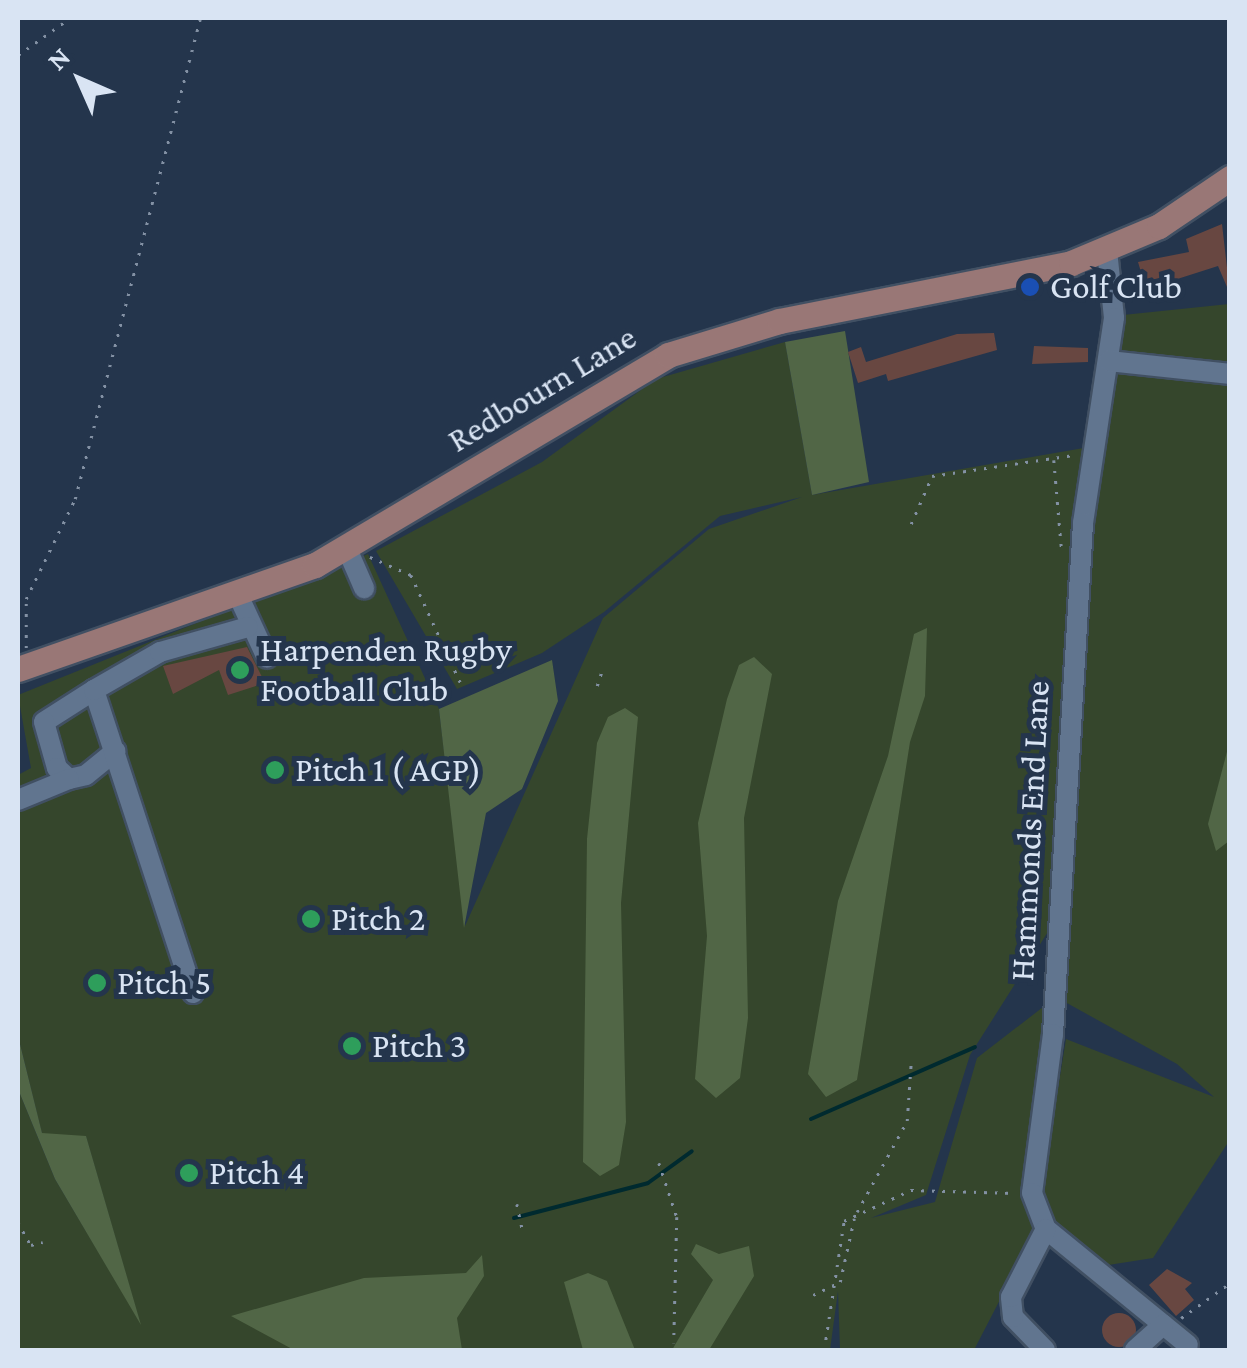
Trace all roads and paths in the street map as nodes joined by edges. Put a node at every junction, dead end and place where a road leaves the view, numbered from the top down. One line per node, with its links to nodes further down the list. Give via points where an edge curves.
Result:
1 (70, 18): 3 (path)
2 (200, 18): 19 (path, via 75,499 22,614)
3 (18, 55)
4 (1230, 178): 5 (main road, Redbourn Lane)
5 (1107, 250): 6 (street, Hammonds End Lane); 14 (main road, Redbourn Lane, via 1009,280 743,330 668,355)
6 (1113, 330): 7 (street, Hammonds End Lane); 8 (street)
7 (1109, 361): 8 (street); 10 (street, Hammonds End Lane)
8 (1151, 363): 9 (street)
9 (1230, 374)
10 (1096, 452): 11 (path); 30 (street, Hammonds End Lane, via 1071,666 1053,1034)
11 (1053, 458): 12 (path, via 932,476); 13 (path, via 1059,553)
12 (911, 524)
13 (1072, 554)
14 (357, 555): 15 (street); 16 (main road, Redbourn Lane); 21 (path, via 411,575)
15 (364, 588)
16 (238, 595): 17 (street); 19 (main road, Redbourn Lane)
17 (248, 627): 18 (street); 23 (street, via 160,652)
18 (267, 658)
19 (23, 666)
20 (603, 667): 22 (path)
21 (462, 686)
22 (597, 686)
23 (94, 690): 24 (street); 25 (street, via 44,722)
24 (116, 750): 25 (street, via 109,763); 27 (street)
25 (69, 779): 26 (street)
26 (18, 800)
27 (193, 992)
28 (911, 1062): 32 (path, via 906,1121)
29 (659, 1162): 41 (path, via 677,1217)
30 (1032, 1193): 32 (path, via 911,1190); 34 (street, Hammonds End Lane)
31 (517, 1204): 35 (path)
32 (855, 1216): 38 (path); 38 (path, via 844,1221)
33 (18, 1222): 36 (path, via 31,1244)
34 (1046, 1229): 40 (street, Hammonds End Lane); 44 (street, via 1011,1296 1013,1318)
35 (523, 1232)
36 (42, 1242)
37 (1230, 1283): 40 (path)
38 (833, 1286): 39 (path); 43 (path)
39 (813, 1295)
40 (1166, 1327): 42 (street, Hammonds End Lane); 45 (street)
41 (674, 1342)
42 (1188, 1345)
43 (824, 1350)
44 (1045, 1350)
45 (1135, 1350)

